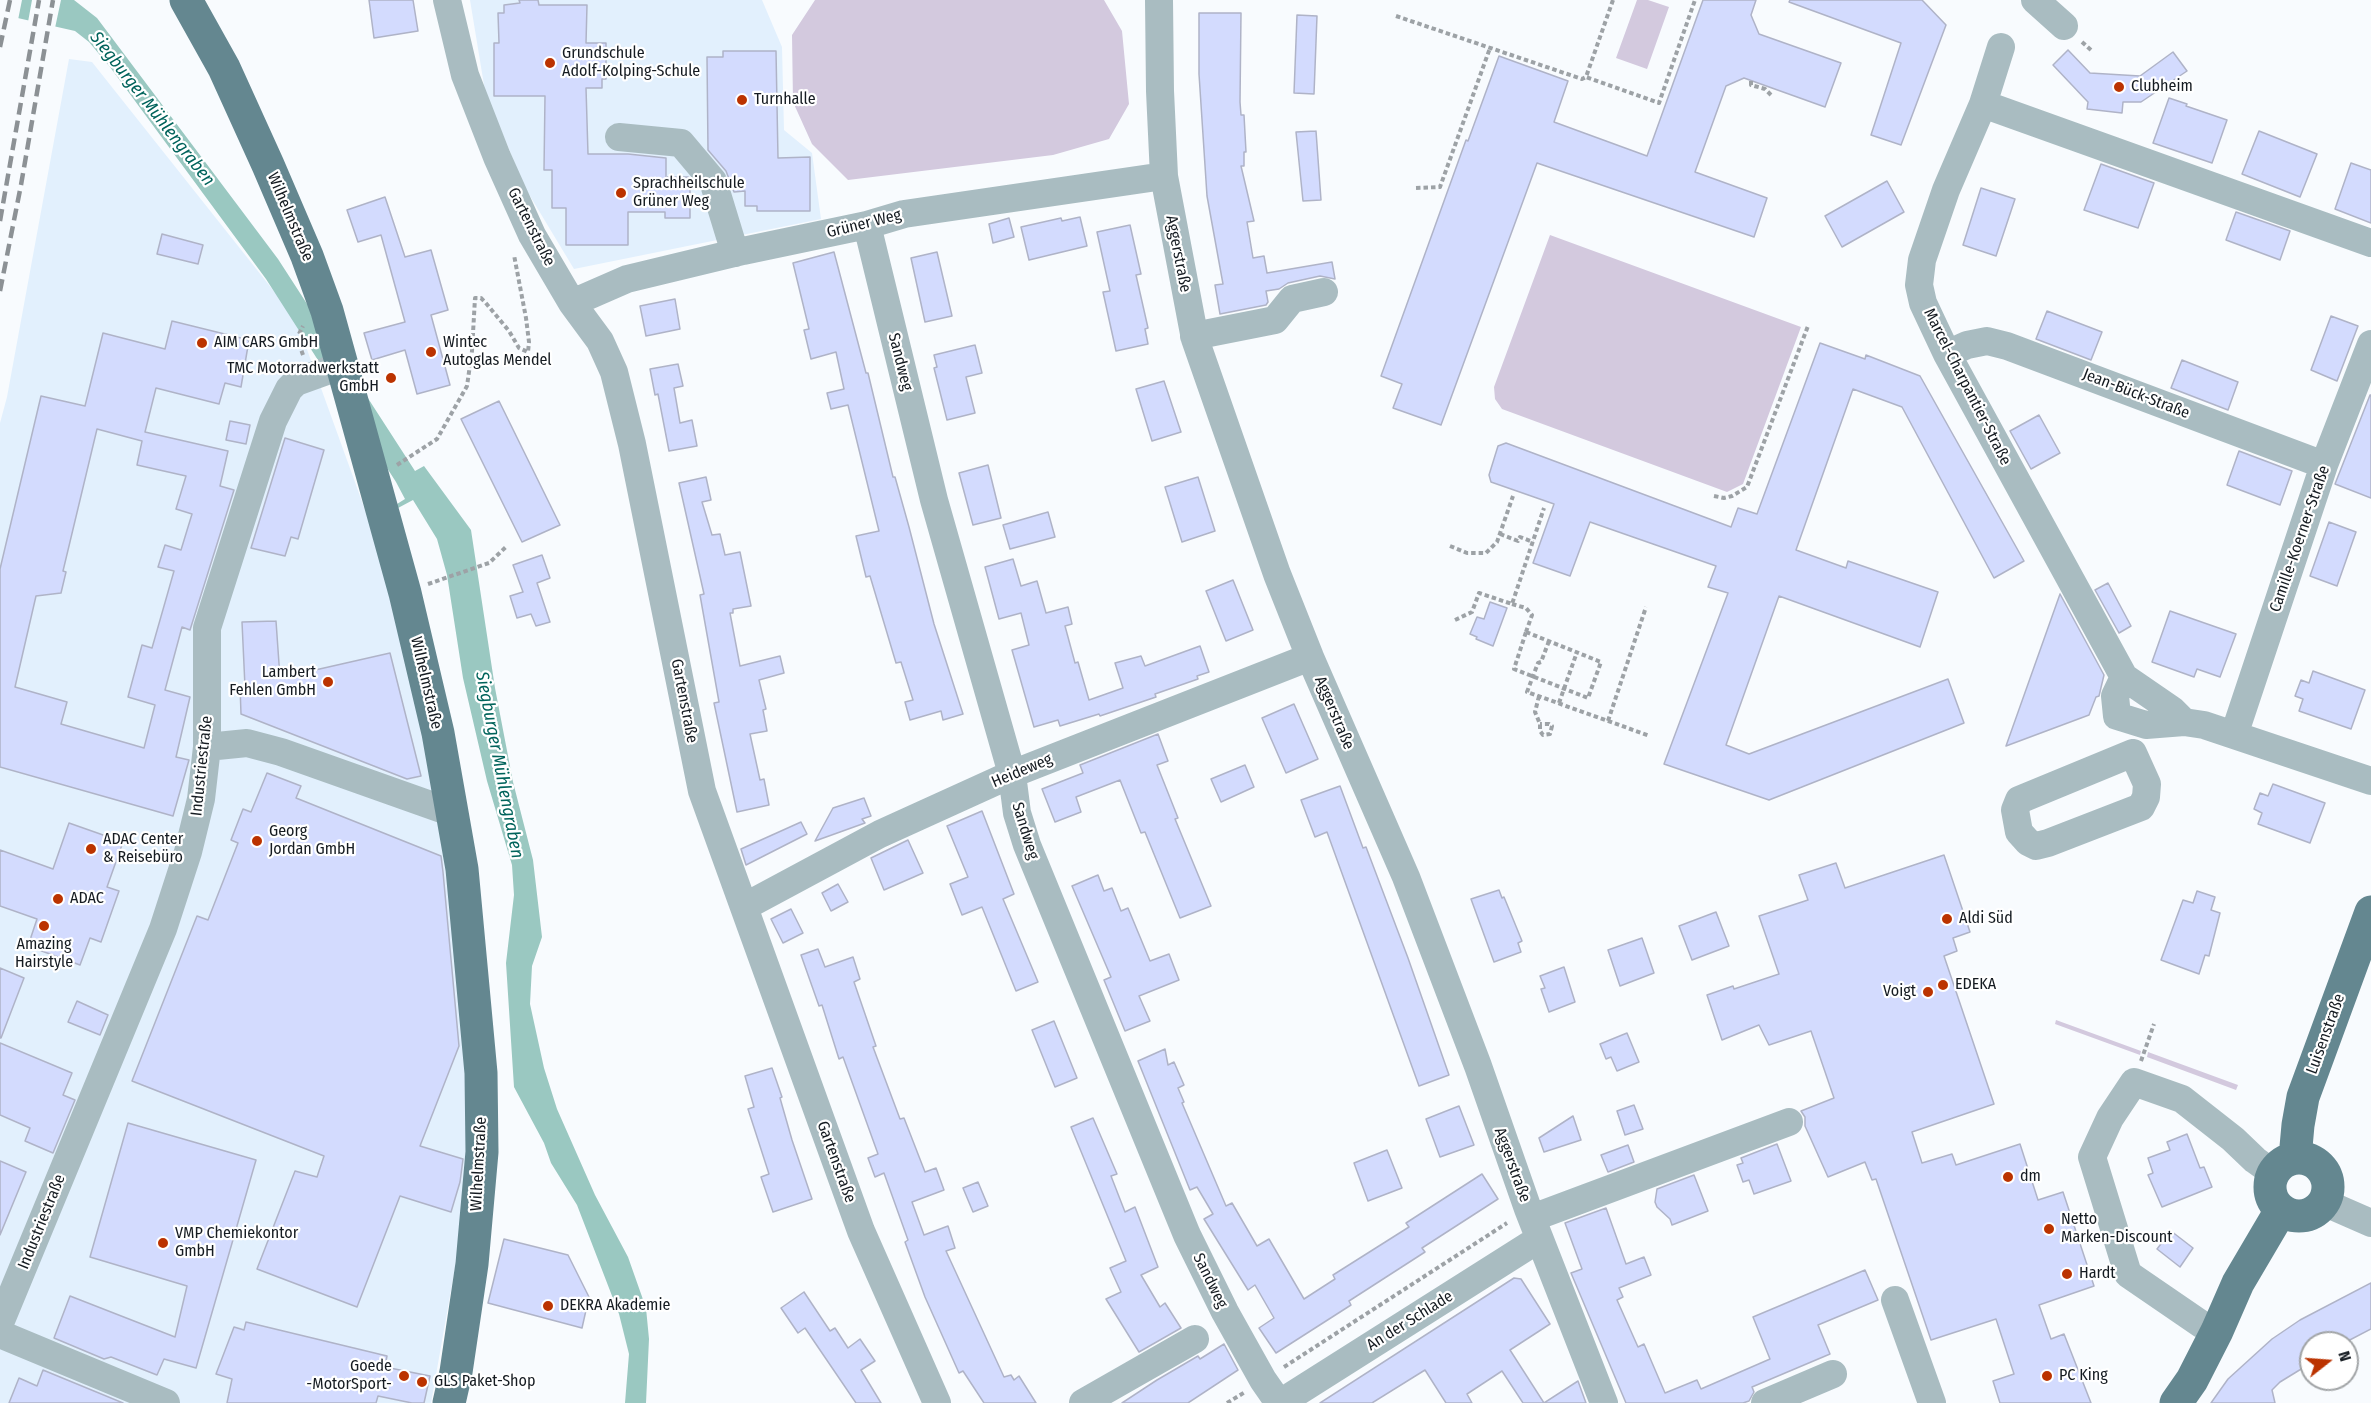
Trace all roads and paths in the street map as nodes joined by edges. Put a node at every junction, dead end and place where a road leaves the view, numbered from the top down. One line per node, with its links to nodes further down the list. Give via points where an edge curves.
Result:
1 (186, 0): 28 (main road, Wilhelmstraße, via 224,68 299,236)
2 (447, 0): 19 (street, Gartenstraße, via 474,100)
3 (1159, 0): 16 (street, Aggerstraße)
4 (1613, 0): 11 (path)
5 (1695, 0): 11 (path, via 1659,104)
6 (2035, 0): 8 (street)
7 (1396, 16): 10 (path)
8 (2064, 26)
9 (2001, 47): 14 (street, Marcel-Charpantier-Straße)
10 (1490, 48): 11 (path, via 1582,79); 17 (path, via 1440,187)
11 (1586, 76)
12 (1750, 81): 13 (path)
13 (1772, 96)
14 (1983, 104): 20 (street); 27 (street, Marcel-Charpantier-Straße, via 1946,190 1922,260 1919,285 1923,303)
15 (619, 137): 21 (street, via 681,143 713,181)
16 (1164, 176): 18 (street, Grüner Weg, via 904,214); 25 (street, Aggerstraße)
17 (1416, 188)
18 (867, 225): 21 (street, Grüner Weg); 55 (street, Sandweg, via 934,500)
19 (532, 235): 23 (street, Gartenstraße); 30 (path, via 512,246 528,351 519,348 485,302 475,298 467,386 440,435)
20 (2371, 243)
21 (735, 253): 23 (street, Grüner Weg, via 627,279)
22 (1324, 292): 25 (street, via 1292,299 1275,320)
23 (572, 303): 58 (street, Gartenstraße, via 600,341 614,372 702,791)
24 (1808, 326): 32 (path, via 1747,487 1732,496)
25 (1194, 336): 45 (street, Aggerstraße)
26 (2371, 344): 29 (street, Camille-Koerner-Straße)
27 (1947, 354): 29 (street, Jean-Bück-Straße, via 1987,341 2007,345); 52 (street, Marcel-Charpantier-Straße, via 2124,677 2115,696 2117,716 2146,725 2204,725)
28 (343, 365): 54 (street, Industriestraße, via 296,382 273,421 207,628); 57 (main road, Wilhelmstraße, via 405,593)
29 (2324, 465): 52 (street, Camille-Koerner-Straße)
30 (387, 471)
31 (1513, 496): 34 (path)
32 (1714, 496)
33 (1544, 508): 35 (path)
34 (1500, 534): 35 (path); 37 (path, via 1486,553 1467,553)
35 (1533, 542): 39 (path)
36 (507, 546): 38 (path, via 489,563)
37 (1450, 546)
38 (430, 583)
39 (1512, 604): 41 (path, via 1479,593 1472,612); 42 (path, via 1526,608 1532,615)
40 (1646, 608): 50 (path)
41 (1455, 620)
42 (1526, 632): 43 (path); 46 (path, via 1514,669)
43 (1549, 641): 44 (path); 46 (path)
44 (1577, 652): 47 (path); 47 (path, via 1601,662 1588,698)
45 (1310, 657): 55 (street, Heideweg); 66 (street, Aggerstraße, via 1406,877)
46 (1533, 676): 47 (path); 48 (path, via 1527,692)
47 (1564, 689): 49 (path)
48 (1539, 696): 49 (path); 51 (path, via 1535,712)
49 (1559, 703): 50 (path)
50 (1608, 722): 53 (path)
51 (1540, 724)
52 (2234, 735): 56 (street, Marcel-Charpantier-Straße)
53 (1650, 736)
54 (207, 747): 57 (street, via 247,743 281,752); 69 (street, Industriestraße, via 201,800 164,929)
55 (1011, 774): 58 (street, Heideweg, via 880,834); 74 (street, Sandweg, via 1027,845 1187,1235 1225,1312)
56 (2371, 781)
57 (453, 813): 76 (main road, Wilhelmstraße, via 475,994 482,1152 472,1264)
58 (744, 907): 77 (street, Gartenstraße, via 861,1231)
59 (2371, 912): 63 (main road, Luisenstraße, via 2303,1097)
60 (2154, 1024): 61 (path)
61 (2134, 1082): 63 (street, via 2182,1099 2254,1160); 70 (street, via 2110,1118 2092,1157 2127,1274)
62 (1789, 1122): 66 (street, An der Schlade)
63 (2284, 1166): 64 (main road, via 2304,1158 2313,1162 2328,1184); 65 (main road, via 2270,1189)
64 (2323, 1202): 65 (main road, via 2317,1209 2299,1216); 67 (street)
65 (2282, 1210): 70 (main road, via 2238,1283)
66 (1533, 1222): 74 (street, An der Schlade); 74 (path); 80 (street, Aggerstraße)
67 (2371, 1223)
68 (1895, 1300): 84 (street)
69 (0, 1323)
70 (2217, 1331): 85 (main road)
71 (0, 1334): 75 (street)
72 (1195, 1339): 78 (street)
73 (1833, 1374): 81 (street)
74 (1274, 1395): 79 (path)
75 (166, 1403)
76 (449, 1403)
77 (937, 1403)
78 (1083, 1403)
79 (1227, 1403)
80 (1604, 1403)
81 (1765, 1403)
82 (1806, 1403): 83 (street)
83 (1812, 1403)
84 (1932, 1403)
85 (2176, 1403)

